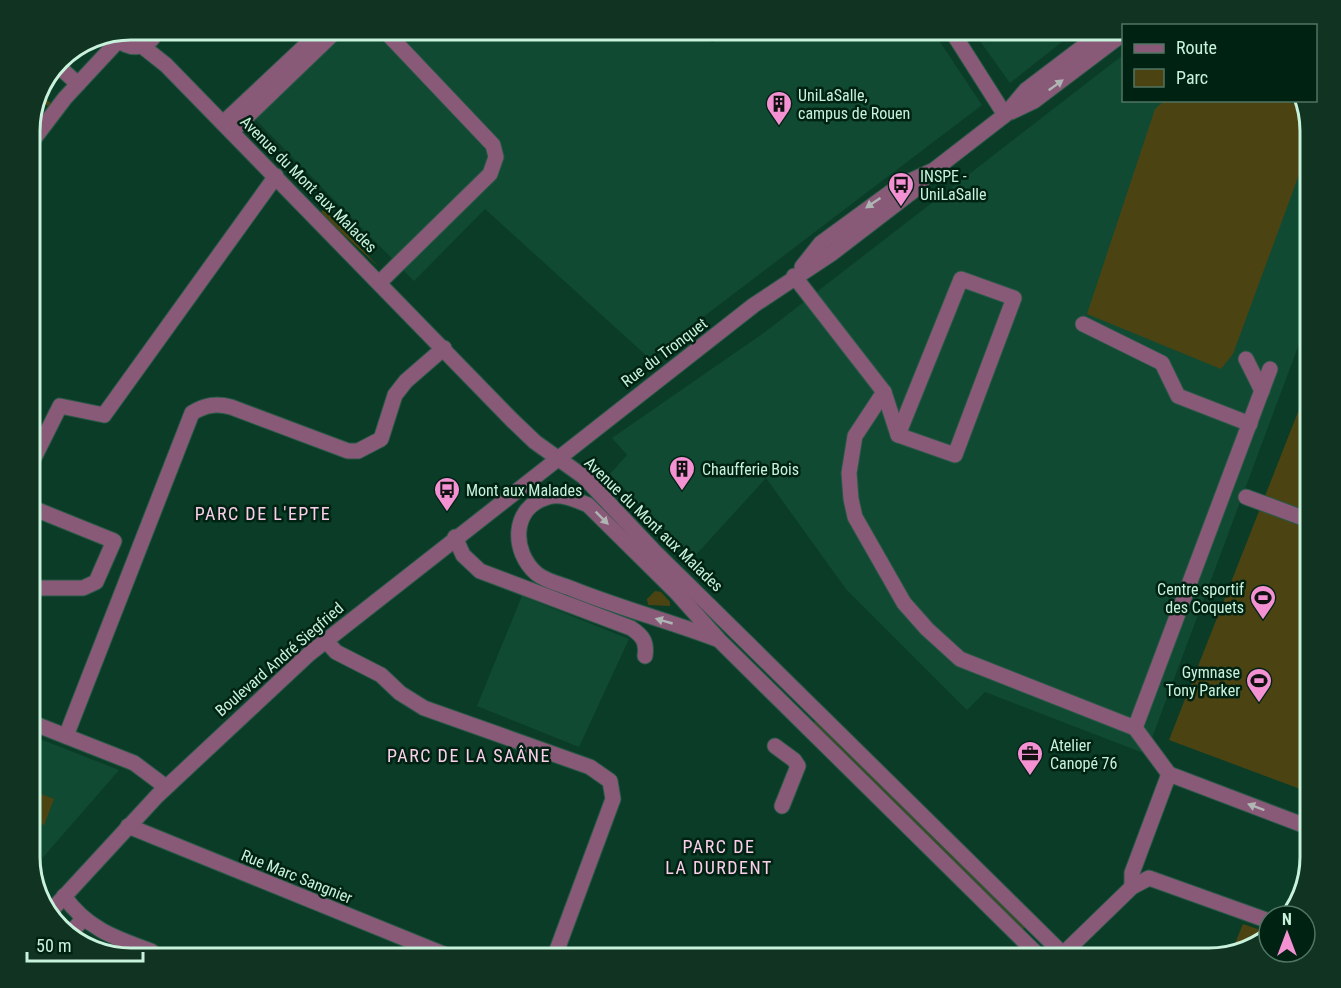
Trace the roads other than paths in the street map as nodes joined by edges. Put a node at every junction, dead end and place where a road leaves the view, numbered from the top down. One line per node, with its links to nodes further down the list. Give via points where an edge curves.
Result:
1 (147, 40): 9 (street, via 132,47)
2 (152, 40): 14 (street, Avenue du Mont aux Malades, via 166,65)
3 (312, 40): 14 (street)
4 (326, 40): 14 (street)
5 (394, 40): 18 (street, via 494,145 496,157 490,174)
6 (957, 40): 13 (street)
7 (1092, 40): 13 (street, Rue du Tronquet, via 1026,90)
8 (1115, 40): 13 (street, Rue du Tronquet, one-way to 8, via 1034,101)
9 (120, 41)
10 (113, 42): 12 (street)
11 (64, 71): 12 (street)
12 (78, 84): 15 (street)
13 (1005, 115): 17 (street, Rue du Tronquet, via 831,254)
14 (227, 127): 16 (street, Avenue du Mont aux Malades)
15 (41, 130)
16 (276, 176): 18 (street, Avenue du Mont aux Malades); 27 (street, via 104,415 60,406)
17 (794, 276): 24 (street); 28 (street, Rue du Tronquet)
18 (380, 282): 20 (street, Avenue du Mont aux Malades)
19 (1083, 324): 25 (street, via 1162,363 1178,396)
20 (444, 348): 28 (street, Avenue du Mont aux Malades, via 521,429); 39 (street, via 395,395 381,439 358,452 226,405 201,407 192,413)
21 (1246, 359): 23 (street)
22 (1270, 369): 23 (street)
23 (1262, 391): 25 (street)
24 (884, 392): 26 (street); 38 (street, via 855,436 849,473 851,499 855,517 904,603 960,659)
25 (1250, 424): 38 (street)
26 (898, 435): 26 (street, via 955,455 1014,298 961,279)
27 (41, 444)
28 (557, 458): 32 (street, Boulevard André Siegfried); 56 (street, Avenue du Mont aux Malades, via 588,481 654,551)
29 (1246, 496): 31 (street)
30 (41, 511): 33 (street, via 114,541 96,582 82,588)
31 (1300, 517)
32 (455, 537): 35 (street, Boulevard André Siegfried); 36 (street, via 463,555 480,571 631,628 646,644)
33 (41, 588)
34 (719, 640): 34 (street, one-way to 34, via 621,609 540,576 525,562 518,543 520,524 530,507 549,497 570,498 588,505); 55 (street)
35 (326, 641): 42 (street, Boulevard André Siegfried, via 243,713); 54 (street, via 336,652 381,675 424,708 590,767 610,780 613,799)
36 (645, 656)
37 (41, 726): 39 (street)
38 (1135, 728): 41 (street)
39 (66, 736): 42 (street, via 134,763)
40 (775, 746): 43 (street, via 798,766)
41 (1169, 774): 44 (street, one-way to 41); 46 (street, via 1132,873)
42 (166, 788): 45 (street, Boulevard André Siegfried)
43 (782, 806)
44 (1300, 824)
45 (128, 826): 47 (street, Boulevard André Siegfried); 53 (street, Rue Marc Sangnier)
46 (1132, 887): 49 (street, via 1149,878); 57 (street)
47 (64, 896): 48 (street, Boulevard André Siegfried); 50 (street)
48 (55, 906)
49 (1257, 917)
50 (83, 919): 51 (street); 52 (street)
51 (75, 928)
52 (142, 948)
53 (412, 948)
54 (558, 948)
55 (1031, 948)
56 (1057, 948)
57 (1073, 948)

